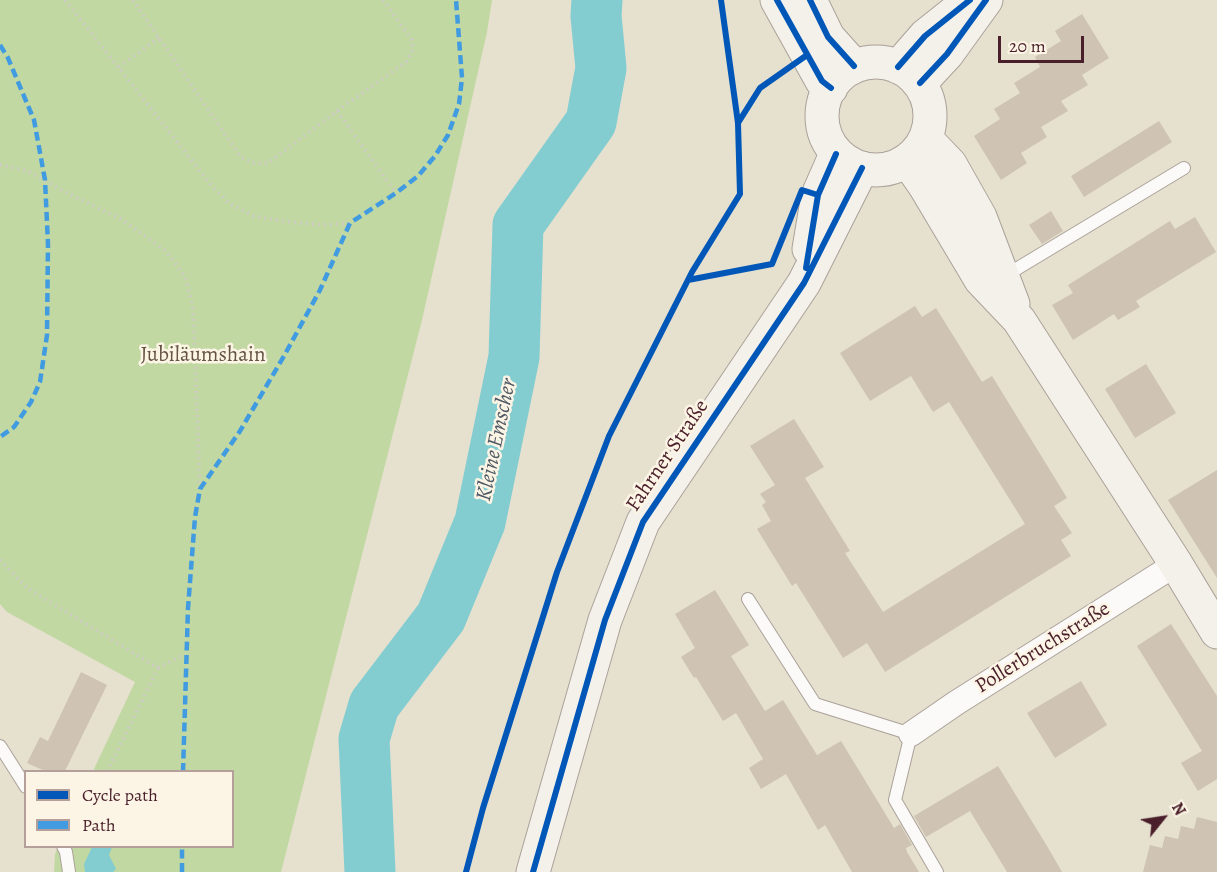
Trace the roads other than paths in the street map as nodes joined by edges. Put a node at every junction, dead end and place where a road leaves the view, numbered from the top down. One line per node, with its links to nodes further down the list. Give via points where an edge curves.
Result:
1 (777, 0): 7 (street, via 822,81)
2 (810, 0): 5 (street, via 828,37)
3 (970, 0): 6 (street, via 925,36)
4 (986, 0): 6 (street, via 947,54)
5 (854, 66): 6 (street, via 877,62); 7 (street, via 838,77)
6 (909, 75): 8 (street, via 927,97 930,118)
7 (831, 88): 9 (street, via 822,115 825,136)
8 (916, 149): 9 (street, via 896,168 875,171); 11 (street, via 925,186 981,280)
9 (849, 161): 20 (street, Fahrner Straße, via 818,195 804,283 643,522 605,620)
10 (1184, 168): 11 (lane)
11 (996, 282): 12 (street)
12 (1176, 564): 14 (street); 15 (street, Pollerbruchstraße)
13 (748, 599): 15 (lane, via 815,704)
14 (1217, 632)
15 (911, 734): 21 (lane, via 895,800)
16 (0, 747): 17 (lane)
17 (24, 784)
18 (64, 848): 19 (lane)
19 (69, 872)
20 (533, 872)
21 (937, 872)

